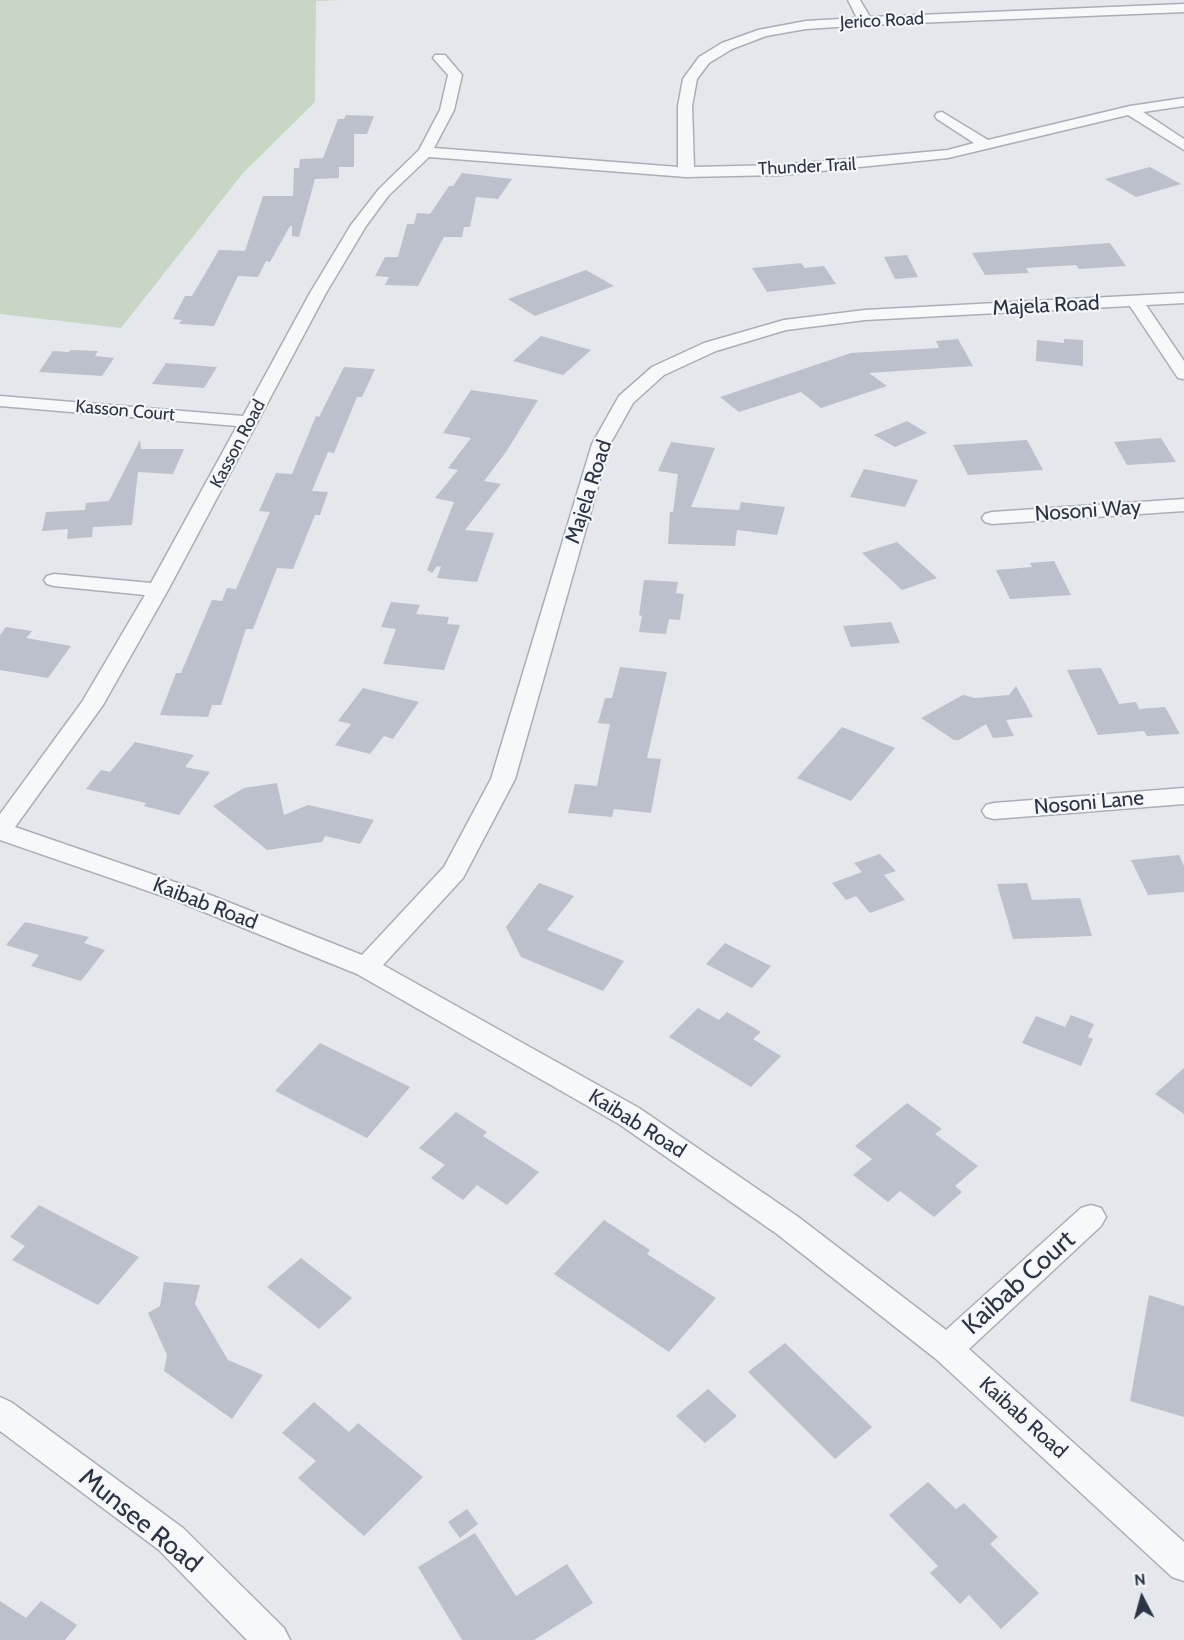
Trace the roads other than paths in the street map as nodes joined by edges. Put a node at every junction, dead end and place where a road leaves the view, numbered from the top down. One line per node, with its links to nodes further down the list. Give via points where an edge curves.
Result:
1 (854, 0): 3 (street)
2 (1184, 8): 3 (street, Jerico Road)
3 (866, 21): 11 (street, Jerico Road, via 763,33 727,46 704,60 690,79 685,106)
4 (440, 58): 10 (street, Kasson Road, via 455,75 447,110)
5 (1184, 102): 6 (street, Thunder Trail)
6 (1130, 110): 8 (street, Thunder Trail); 9 (street)
7 (942, 116): 8 (street)
8 (986, 145): 11 (street, Thunder Trail, via 865,164)
9 (1184, 146)
10 (425, 152): 11 (street, Thunder Trail); 16 (street, Kasson Road, via 384,192 359,225)
11 (686, 172)
12 (1184, 298): 13 (street, Majela Road)
13 (1135, 301): 14 (street); 24 (street, Majela Road, via 865,315 783,325 710,347 658,371 625,400 601,444 503,779 454,872)
14 (1184, 374)
15 (0, 401): 16 (street, Kasson Court)
16 (250, 422): 20 (street, Kasson Road)
17 (1184, 505): 18 (street, Nosoni Way)
18 (992, 518)
19 (54, 580): 20 (street)
20 (158, 590): 23 (street, Kasson Road, via 92,705)
21 (1184, 796): 22 (street, Nosoni Lane)
22 (994, 811)
23 (0, 831): 24 (street, Kaibab Road, via 186,894)
24 (366, 967): 26 (street, Kaibab Road, via 629,1116 787,1225)
25 (1092, 1217): 26 (street, Kaibab Court)
26 (947, 1349): 28 (street, Kaibab Road)
27 (0, 1412): 29 (street, Munsee Road, via 171,1539)
28 (1184, 1565)
29 (272, 1640)

